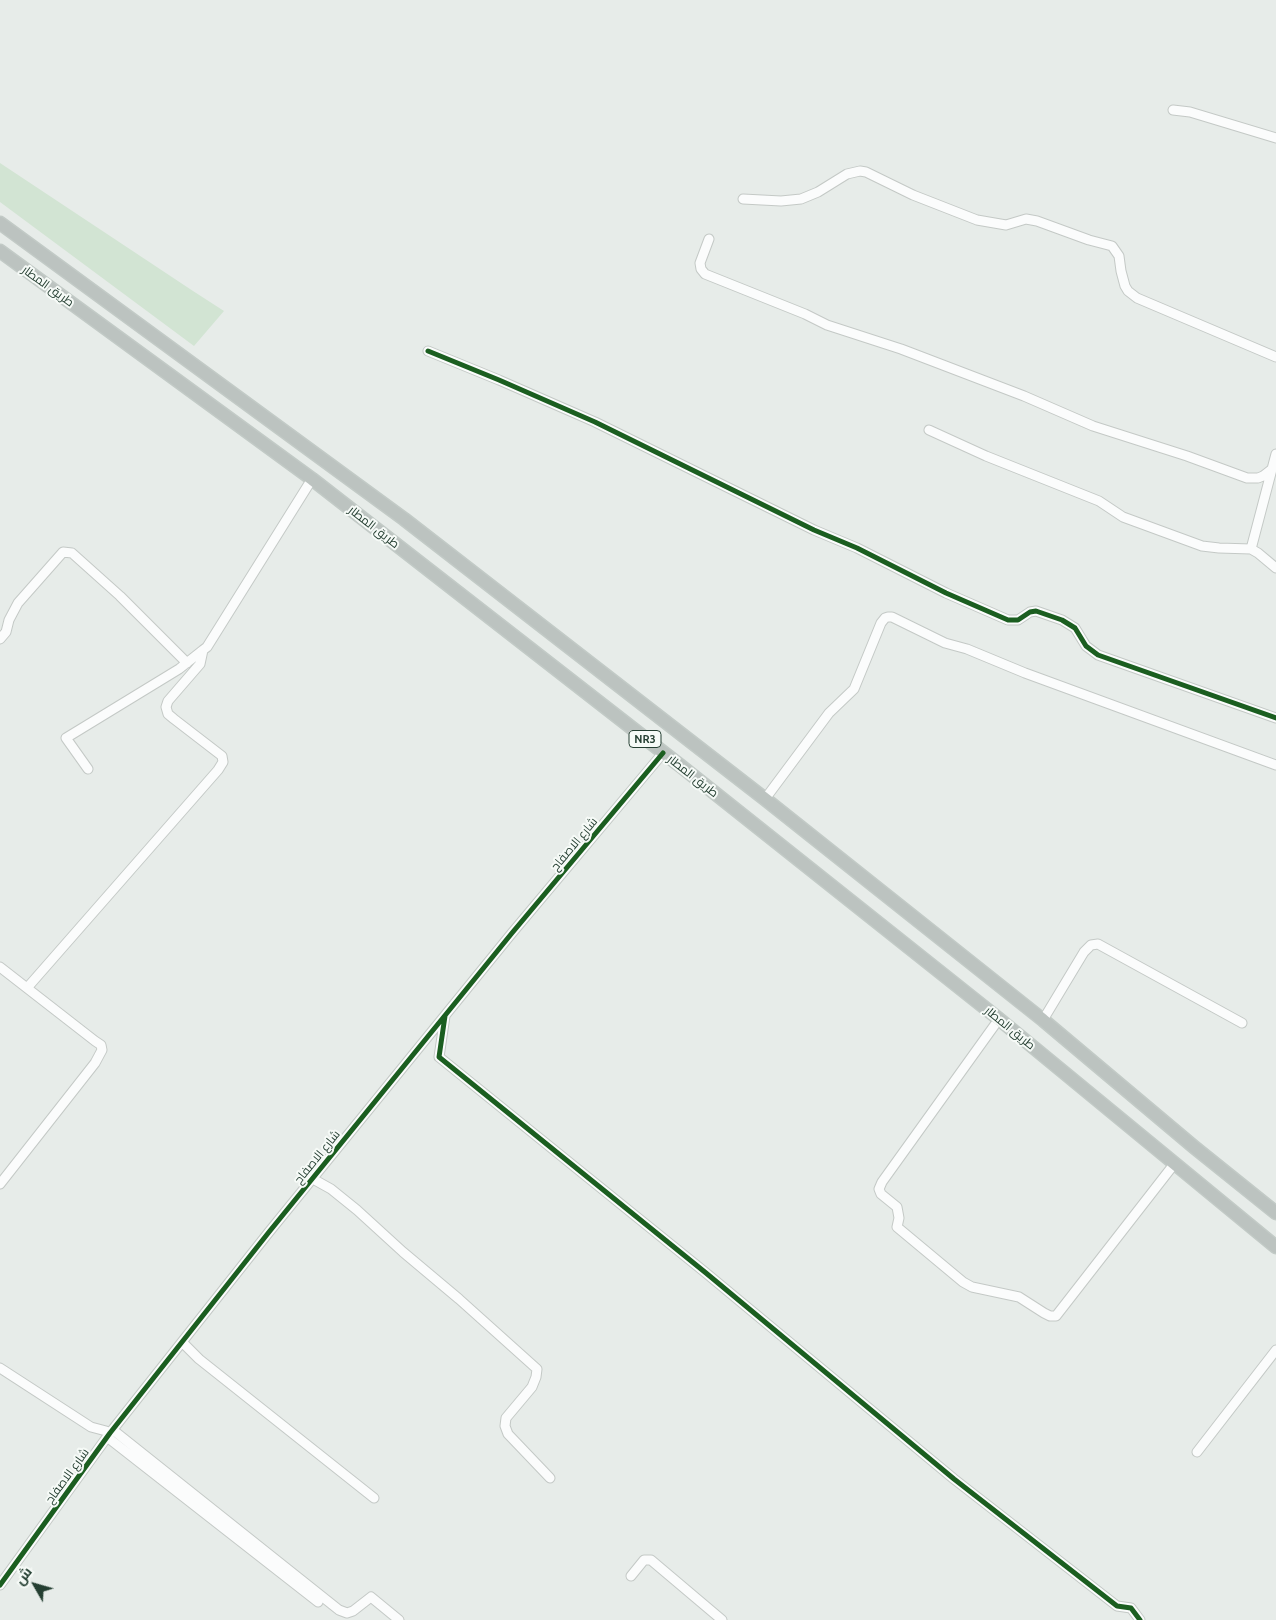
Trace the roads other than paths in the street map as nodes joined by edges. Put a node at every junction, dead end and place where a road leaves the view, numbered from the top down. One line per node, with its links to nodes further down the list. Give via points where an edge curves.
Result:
1 (1173, 110): 2 (street, via 1201,115)
2 (1276, 138)
3 (743, 199): 8 (street, via 801,199 847,174 860,171 977,220 1006,225 1026,219 1037,220 1112,246 1119,256 1125,286 1137,298)
4 (0, 223): 22 (highway, طريق المطار / NR3, via 404,519)
5 (709, 239): 11 (street, via 700,262 705,274 827,325 901,349 1093,426 1247,478 1258,478)
6 (0, 251): 12 (highway, طريق المطار / NR3)
7 (428, 351): 18 (street, via 595,422 814,530 1008,620 1018,620 1036,611 1062,620 1075,628 1086,646 1098,655)
8 (1276, 357)
9 (930, 430): 13 (street, via 1099,501 1123,517 1202,546)
10 (1276, 454): 11 (street)
11 (1272, 469): 13 (street)
12 (312, 479): 16 (street); 19 (highway, طريق المطار / NR3)
13 (1250, 549): 14 (street)
14 (1276, 568)
15 (0, 639): 17 (street, via 18,603 63,552 72,553)
16 (203, 650): 17 (street); 24 (street, via 200,664 166,707 168,714 222,756 223,762)
17 (188, 663): 21 (street, via 66,738)
18 (1276, 718)
19 (663, 753): 25 (street, شارع الاصفاح); 26 (highway, طريق المطار / NR3)
20 (1276, 765): 22 (street, via 946,643 888,617 881,623 854,690 829,713)
21 (88, 769)
22 (765, 799): 27 (highway, طريق المطار / NR3)
23 (0, 967): 24 (street)
24 (27, 988): 31 (street, via 101,1045 102,1053)
25 (445, 1016): 30 (street, شارع الاصفاح); 47 (street, via 439,1057 954,1479 1117,1606 1131,1608)
26 (999, 1019): 29 (highway, طريق المطار / NR3); 29 (street, via 879,1189 896,1207 897,1228 963,1282 972,1287 1019,1297 1044,1313 1056,1316)
27 (1043, 1020): 28 (street, via 1084,952 1091,945 1098,944); 32 (highway, طريق المطار / NR3)
28 (1242, 1023)
29 (1175, 1163): 33 (highway, طريق المطار / NR3)
30 (313, 1179): 34 (street, شارع الاصفاح); 39 (street, via 332,1189 357,1210 537,1369 532,1387 506,1418 505,1426 508,1434)
31 (0, 1184)
32 (1276, 1213)
33 (1276, 1247)
34 (182, 1342): 37 (street, شارع الاصفاح); 40 (street)
35 (1276, 1350): 38 (street)
36 (0, 1368): 37 (street, via 91,1427)
37 (110, 1434): 41 (street, شارع الاصفاح); 44 (street, via 191,1504); 45 (street, via 339,1610 353,1611 371,1598)
38 (1197, 1452)
39 (550, 1478)
40 (374, 1498)
41 (3, 1575): 43 (street, شارع الاصفاح)
42 (631, 1576): 46 (street, via 644,1560 652,1560)
43 (0, 1585)
44 (342, 1620)
45 (399, 1620)
46 (722, 1620)
47 (1140, 1620)

